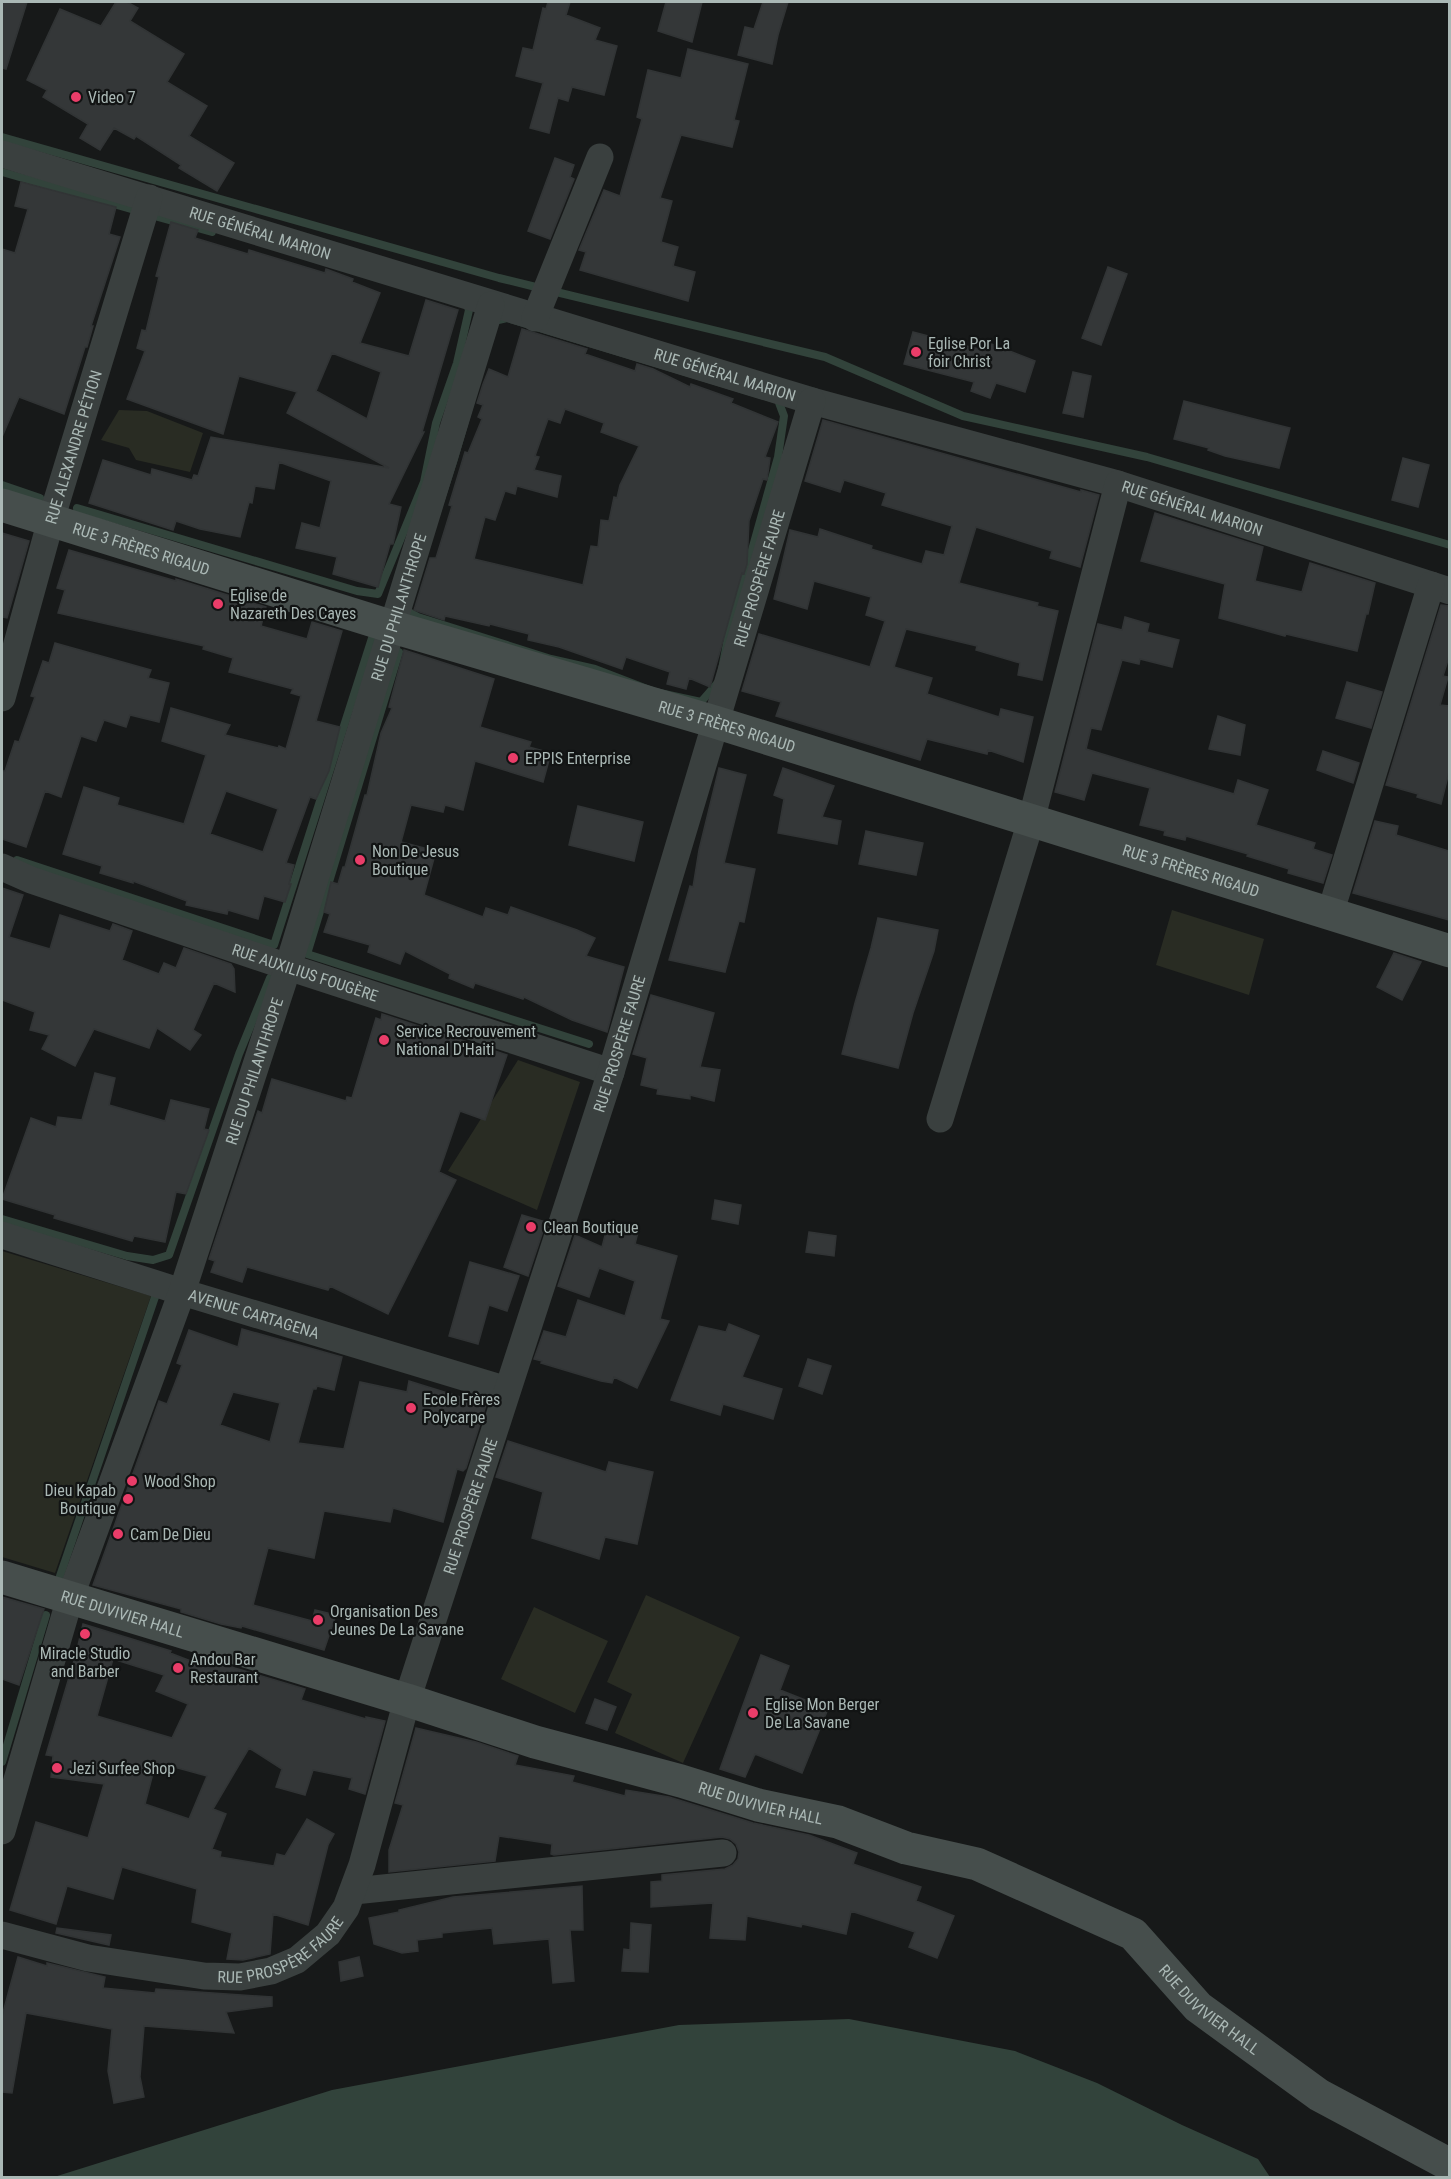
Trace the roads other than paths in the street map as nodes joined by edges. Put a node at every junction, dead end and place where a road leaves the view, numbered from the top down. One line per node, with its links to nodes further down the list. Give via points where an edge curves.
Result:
1 (2, 154): 3 (street, RUE GÉNÉRAL MARION)
2 (600, 157): 5 (street)
3 (149, 198): 4 (street, RUE GÉNÉRAL MARION); 9 (street, RUE ALEXANDRE PÉTION)
4 (491, 305): 5 (street, RUE GÉNÉRAL MARION); 11 (street, RUE DU PHILANTHROPE)
5 (535, 318): 6 (street, RUE GÉNÉRAL MARION)
6 (812, 401): 7 (street, RUE GÉNÉRAL MARION); 13 (street, RUE PROSPÈRE FAURE)
7 (1118, 484): 10 (street, RUE GÉNÉRAL MARION); 14 (street)
8 (2, 505): 9 (street, RUE 3 FRÈRES RIGAUD)
9 (51, 520): 11 (street, RUE 3 FRÈRES RIGAUD); 12 (street, RUE ALEXANDRE PÉTION)
10 (1440, 588): 16 (street)
11 (393, 627): 13 (street, RUE 3 FRÈRES RIGAUD); 18 (street, RUE DU PHILANTHROPE)
12 (2, 698)
13 (716, 722): 14 (street, RUE 3 FRÈRES RIGAUD); 19 (street, RUE PROSPÈRE FAURE)
14 (1031, 821): 16 (street, RUE 3 FRÈRES RIGAUD); 20 (street)
15 (2, 867): 18 (street, RUE AUXILIUS FOUGÈRE)
16 (1330, 914): 17 (street, RUE 3 FRÈRES RIGAUD)
17 (1449, 951)
18 (288, 967): 19 (street, RUE AUXILIUS FOUGÈRE); 22 (street, RUE DU PHILANTHROPE)
19 (611, 1072): 23 (street, RUE PROSPÈRE FAURE)
20 (940, 1119)
21 (2, 1235): 22 (street, AVENUE CARTAGENA)
22 (182, 1292): 23 (street, AVENUE CARTAGENA); 25 (street, RUE DU PHILANTHROPE)
23 (507, 1390): 26 (street, RUE PROSPÈRE FAURE)
24 (2, 1577): 25 (street, RUE DUVIVIER HALL)
25 (70, 1598): 26 (street, RUE DUVIVIER HALL); 27 (street, RUE DU PHILANTHROPE)
26 (407, 1700): 29 (street, RUE PROSPÈRE FAURE); 31 (street, RUE DUVIVIER HALL, via 535,1742 758,1805 838,1822 906,1848 977,1864 1133,1934 1198,2007 1217,2021 1319,2095)
27 (2, 1831)
28 (723, 1853): 29 (street)
29 (354, 1891): 30 (street, RUE PROSPÈRE FAURE, via 328,1934 297,1960 271,1971 240,1977 204,1976 88,1958)
30 (2, 1935)
31 (1449, 2165)

